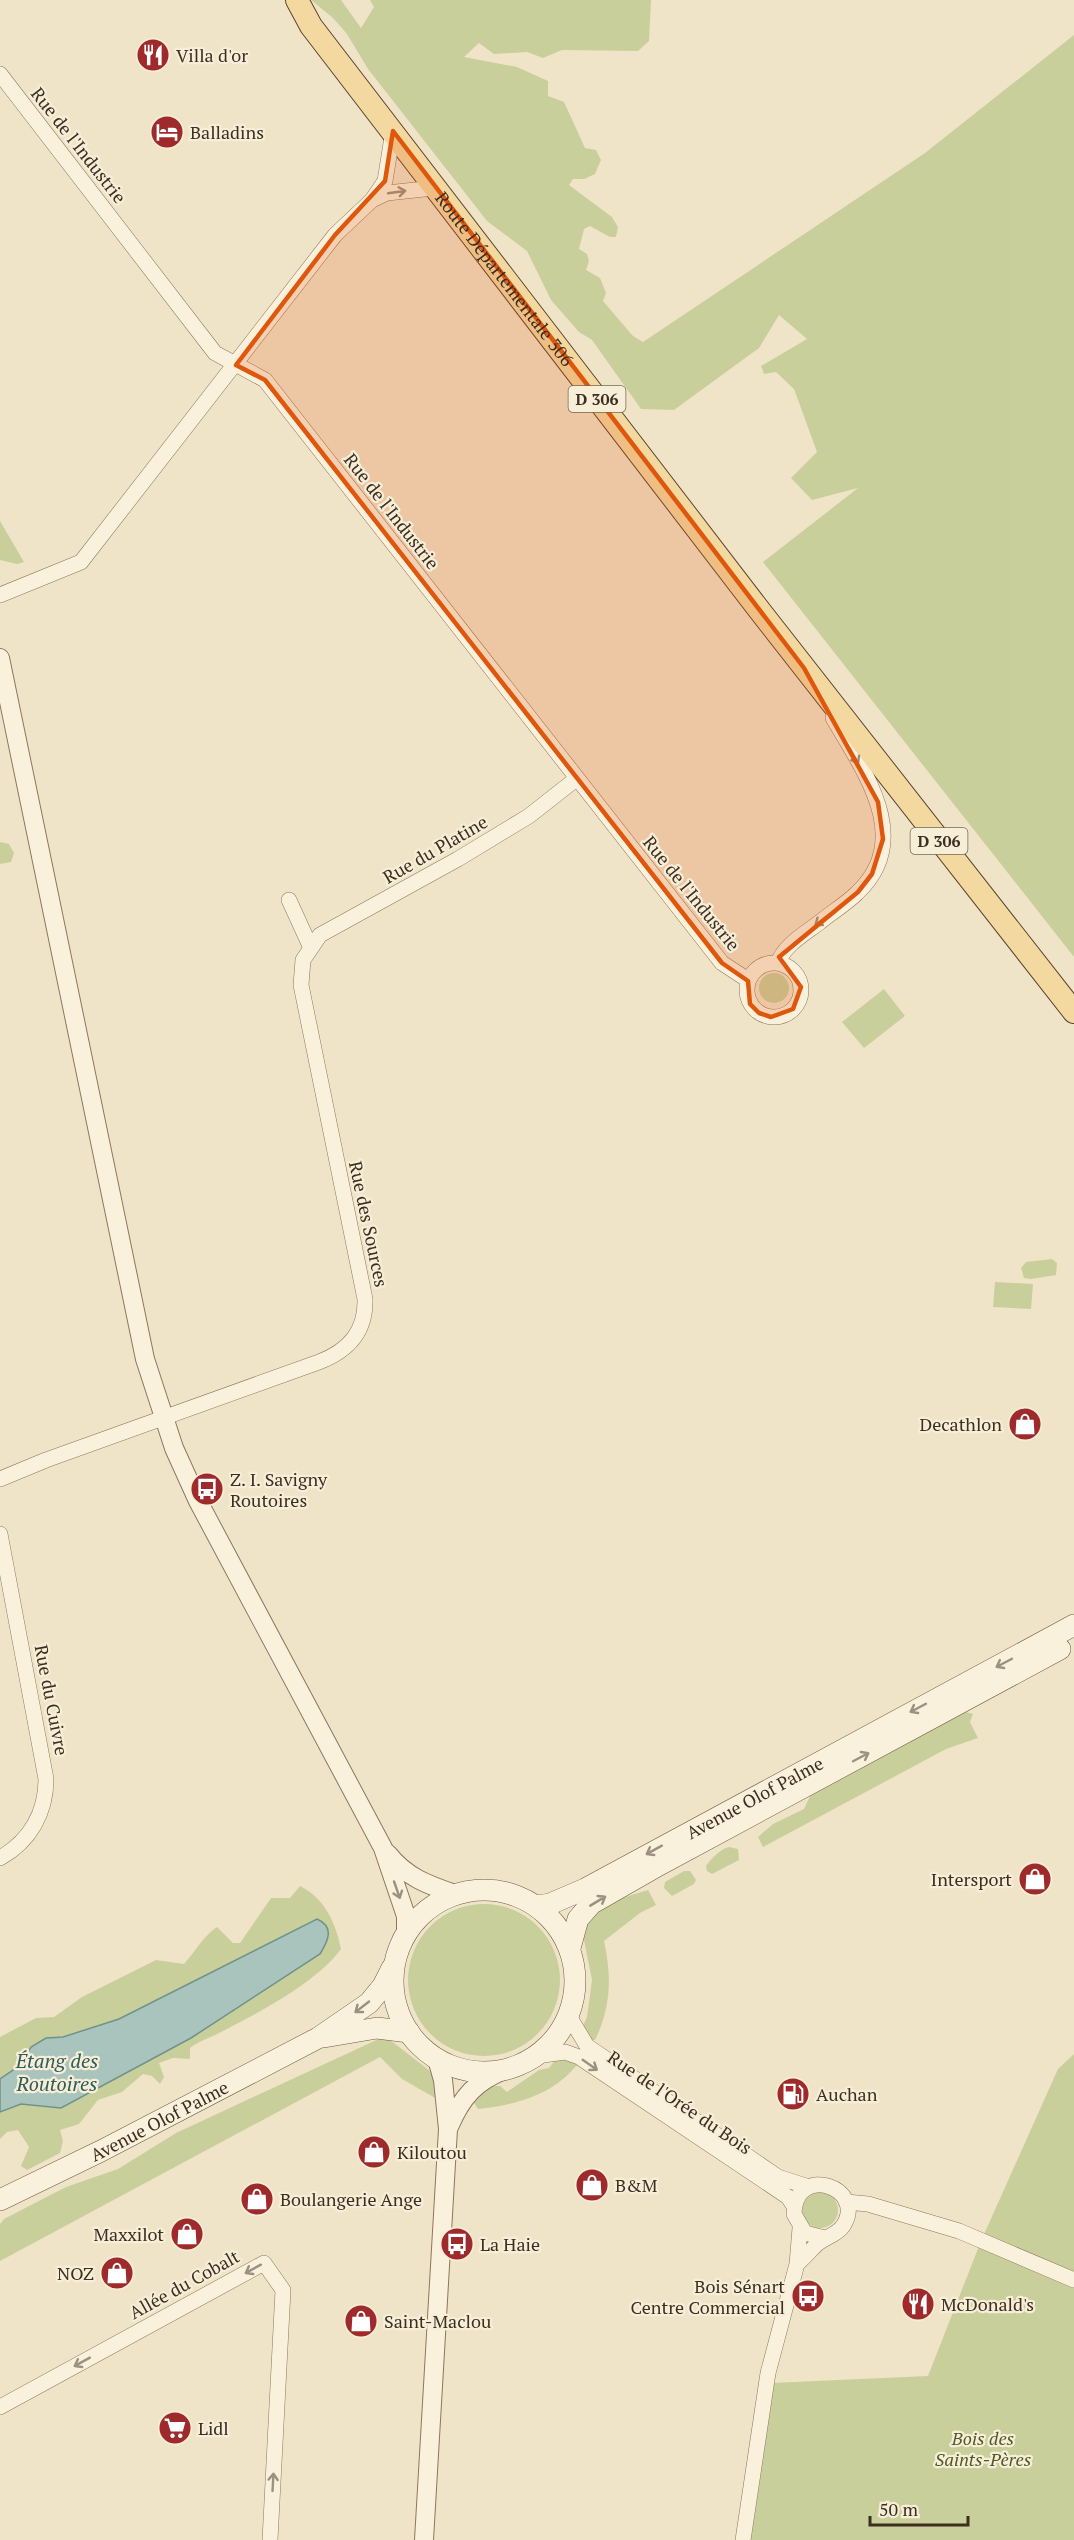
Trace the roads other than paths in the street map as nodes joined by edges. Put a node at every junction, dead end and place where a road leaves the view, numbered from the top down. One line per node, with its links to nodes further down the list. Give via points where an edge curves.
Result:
1 (280, 0): 3 (main road, D 306)
2 (297, 0): 3 (main road, Route Départementale 306 / D 306)
3 (310, 26): 5 (main road, Route Départementale 306 / D 306)
4 (0, 74): 8 (street, Rue de l'Industrie, via 215,353)
5 (393, 131): 6 (main road, Route Départementale 306 / D 306); 7 (street, via 385,181)
6 (434, 188): 7 (street, one-way to 6, via 387,193); 11 (main road, Route Départementale 306 / D 306)
7 (372, 200): 8 (street, via 335,235)
8 (236, 365): 9 (street, via 81,562); 12 (street, Rue de l'Industrie, via 265,380)
9 (0, 595)
10 (0, 658): 18 (street, via 136,1318)
11 (804, 669): 15 (street, one-way to 15, via 871,784 883,823 883,839 879,859 858,892 794,941); 17 (main road, D 306)
12 (576, 779): 14 (street, Rue du Platine, via 529,816 320,935); 16 (street, Rue de l'Industrie, via 722,963)
13 (289, 900): 14 (street)
14 (309, 946): 18 (street, Rue des Sources, via 303,960 301,985 365,1299 362,1327 336,1356)
15 (778, 963): 16 (street, via 766,963); 16 (street, via 797,975 801,987 800,999 783,1015 759,1013 750,1004)
16 (748, 980)
17 (1074, 1012)
18 (164, 1419): 19 (street, Rue des Sources); 24 (street, via 198,1501)
19 (0, 1479)
20 (0, 1534): 25 (street, Rue du Cuivre, via 46,1791 35,1826)
21 (1074, 1625): 23 (main road, one-way to 23)
22 (1074, 1641): 23 (main road)
23 (972, 1688): 27 (main road, Avenue Olof Palme, one-way to 27, via 585,1889); 29 (main road, Avenue Olof Palme, one-way to 23, via 578,1918 591,1905)
24 (383, 1848): 26 (street, via 417,1880); 28 (street, one-way to 28, via 406,1916)
25 (0, 1858)
26 (455, 1894): 27 (main road, via 497,1890 518,1895); 28 (main road, via 427,1910)
27 (537, 1906): 29 (main road, via 557,1925)
28 (406, 1934): 30 (main road)
29 (570, 1948): 31 (main road, via 576,1975)
30 (394, 1964): 32 (main road, via 395,2000); 33 (main road, Avenue Olof Palme, one-way to 33, via 369,2003)
31 (569, 2016): 34 (main road, via 555,2038); 38 (street, Rue de l'Orée du Bois, via 587,2046 778,2177)
32 (409, 2032): 33 (main road, Avenue Olof Palme, via 377,2028); 35 (main road)
33 (318, 2038): 39 (main road, Avenue Olof Palme)
34 (536, 2056): 36 (main road); 41 (street, Rue de l'Orée du Bois, one-way to 41, via 565,2052 579,2057 788,2197)
35 (437, 2059): 36 (main road, via 471,2071); 37 (street)
36 (507, 2069): 37 (street, via 488,2076 466,2094)
37 (448, 2129): 48 (street)
38 (809, 2187): 40 (street, via 834,2187); 41 (street)
39 (0, 2200)
40 (846, 2202): 43 (street, via 846,2221 841,2229); 45 (street, via 959,2231)
41 (794, 2206): 42 (street)
42 (800, 2228): 43 (street, via 811,2236); 44 (street)
43 (825, 2238): 44 (street)
44 (797, 2264): 49 (street, via 770,2365)
45 (1074, 2280)
46 (0, 2407): 47 (street, Allée du Cobalt, one-way to 46, via 283,2290 264,2263)
47 (270, 2540)
48 (424, 2540)
49 (743, 2540)

